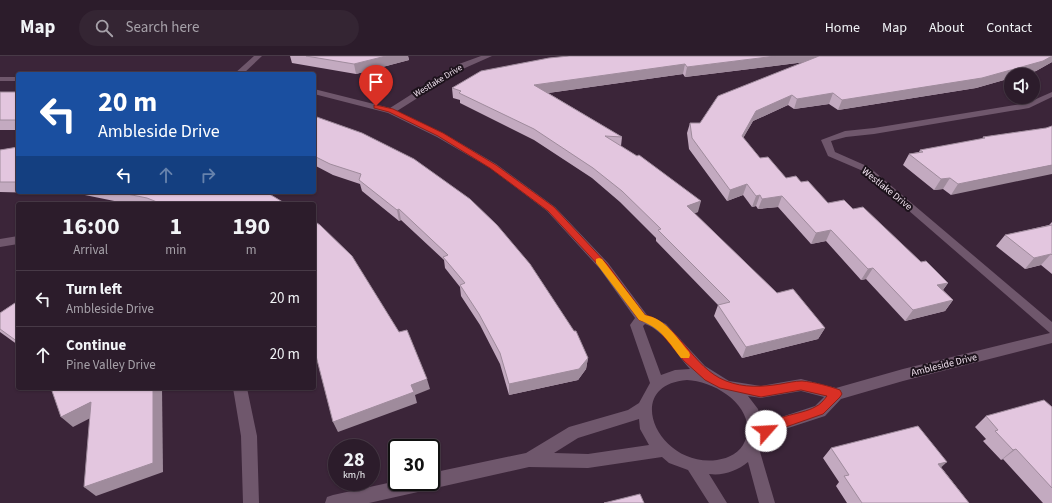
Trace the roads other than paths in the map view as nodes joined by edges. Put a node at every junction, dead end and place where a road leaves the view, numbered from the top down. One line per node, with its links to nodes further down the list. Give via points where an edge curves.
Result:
1 (258, 56): 3 (street)
2 (488, 56): 8 (street, Westlake Drive, via 462,66)
3 (240, 72)
4 (0, 79): 5 (street)
5 (16, 79)
6 (316, 92): 8 (street)
7 (1052, 94): 12 (street, Westlake Drive, via 1028,105 845,134 826,140 831,154 866,169)
8 (391, 111): 11 (street, via 440,135 493,166 551,209 604,266)
9 (16, 240): 10 (street)
10 (0, 243)
11 (642, 318): 14 (street, via 661,325 688,358); 15 (street, via 636,325)
12 (1052, 329)
13 (1052, 338): 18 (street, Ambleside Drive)
14 (708, 377): 15 (street, via 690,373 678,374); 16 (street)
15 (657, 384): 19 (street)
16 (724, 385): 18 (street, via 761,392 801,385); 20 (street, via 736,393 750,409 756,425)
17 (240, 390): 26 (street, via 249,436)
18 (836, 394): 20 (street, via 820,411 777,425)
19 (645, 407): 21 (street, via 647,428); 22 (street, via 632,415 574,432)
20 (753, 443): 23 (street, via 743,458 732,463 705,469); 29 (street)
21 (662, 450): 22 (street, via 588,461); 23 (street)
22 (528, 460): 24 (street)
23 (694, 466): 28 (street)
24 (440, 479)
25 (388, 491): 27 (street)
26 (251, 503)
27 (333, 503)
28 (719, 503)
29 (767, 503)

